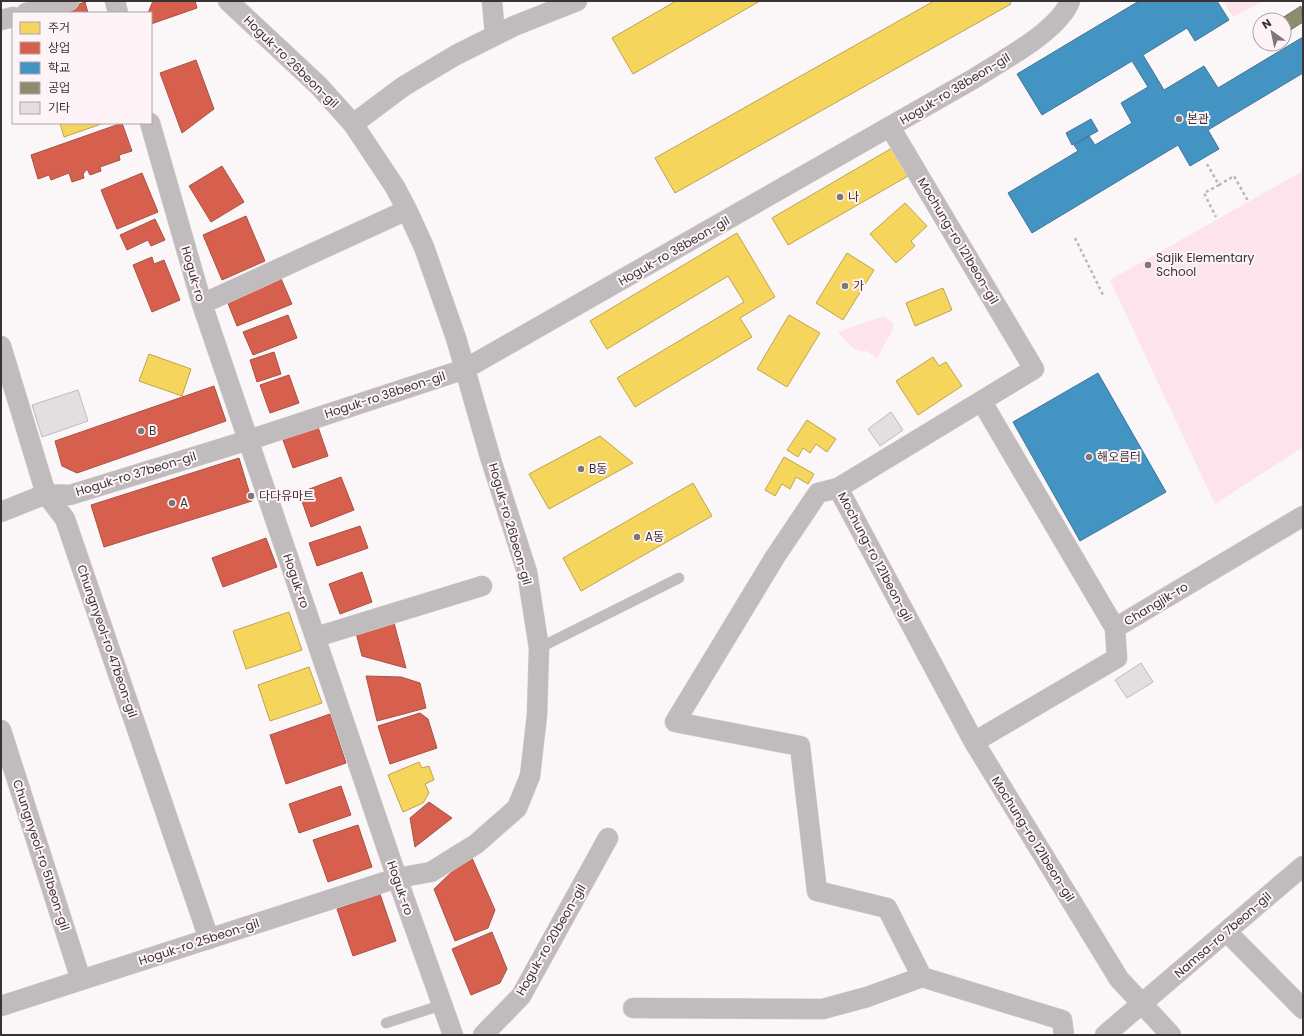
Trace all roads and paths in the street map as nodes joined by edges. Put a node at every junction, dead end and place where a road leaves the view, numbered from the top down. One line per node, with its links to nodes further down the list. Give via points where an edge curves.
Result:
1 (69, 1): 7 (street)
2 (115, 1): 8 (street)
3 (228, 1): 13 (street, Hoguk-ro 26beon-gil, via 319,86)
4 (492, 1): 11 (street)
5 (577, 1): 11 (street)
6 (1069, 2): 14 (street, Hoguk-ro 38beon-gil, via 1055,22 1026,46)
7 (30, 12)
8 (118, 12)
9 (12, 17): 10 (street)
10 (1, 20)
11 (495, 35): 13 (street, via 404,86)
12 (150, 124): 22 (street, Hoguk-ro)
13 (353, 124): 18 (street, Hoguk-ro 26beon-gil)
14 (890, 127): 24 (street, Hoguk-ro 38beon-gil); 25 (street, Mochung-ro 121beon-gil, via 1034,369)
15 (1207, 164): 16 (path)
16 (1219, 185): 17 (path, via 1234,176); 19 (path, via 1204,193)
17 (1248, 201)
18 (407, 210): 22 (street); 24 (street, Hoguk-ro 26beon-gil, via 424,248)
19 (1216, 217)
20 (1075, 238): 21 (path)
21 (1103, 295)
22 (202, 304): 26 (street, Hoguk-ro)
23 (1, 346): 28 (street, Chungnyeol-ro 47beon-gil)
24 (465, 369): 26 (street, Hoguk-ro 38beon-gil); 35 (street, Hoguk-ro 26beon-gil, via 527,572)
25 (982, 402): 27 (street, Mochung-ro 121beon-gil); 33 (street)
26 (249, 440): 28 (street, Hoguk-ro 37beon-gil, via 70,494); 34 (street, Hoguk-ro)
27 (838, 488): 37 (street, Mochung-ro 121beon-gil); 43 (street, via 818,492 674,722 800,746 817,891 887,908)
28 (46, 494): 29 (street, Hoguk-ro 37beon-gil); 42 (street, Chungnyeol-ro 47beon-gil, via 65,519)
29 (1, 512)
30 (1303, 516): 33 (street, Changjik-ro)
31 (679, 578): 35 (lane)
32 (482, 586): 34 (street)
33 (1115, 628): 37 (street, Changjik-ro, via 1117,658)
34 (316, 637): 40 (street, Hoguk-ro)
35 (539, 648): 40 (street, Hoguk-ro 26beon-gil, via 538,715 530,776 516,808 476,844 431,872)
36 (1, 730): 44 (street, Chungnyeol-ro 51beon-gil)
37 (974, 742): 45 (street, Mochung-ro 121beon-gil, via 1119,979)
38 (608, 838): 52 (street, Hoguk-ro 20beon-gil, via 521,996)
39 (1303, 866): 41 (street, Namsa-ro 7beon-gil)
40 (397, 878): 42 (street, Hoguk-ro 25beon-gil); 46 (street, Hoguk-ro)
41 (1227, 932): 45 (street, Namsa-ro 7beon-gil); 49 (street)
42 (209, 939): 44 (street, Hoguk-ro 25beon-gil)
43 (922, 977): 48 (street, via 868,997 823,1009); 53 (street, via 1062,1020)
44 (82, 980): 47 (street, Hoguk-ro 25beon-gil)
45 (1143, 1004): 54 (street, Namsa-ro 7beon-gil); 55 (street, Mochung-ro 121beon-gil)
46 (442, 1005): 50 (lane); 51 (street, Hoguk-ro)
47 (1, 1006)
48 (633, 1008)
49 (1303, 1009)
50 (386, 1022)
51 (453, 1035)
52 (483, 1035)
53 (1064, 1035)
54 (1105, 1035)
55 (1172, 1035)

